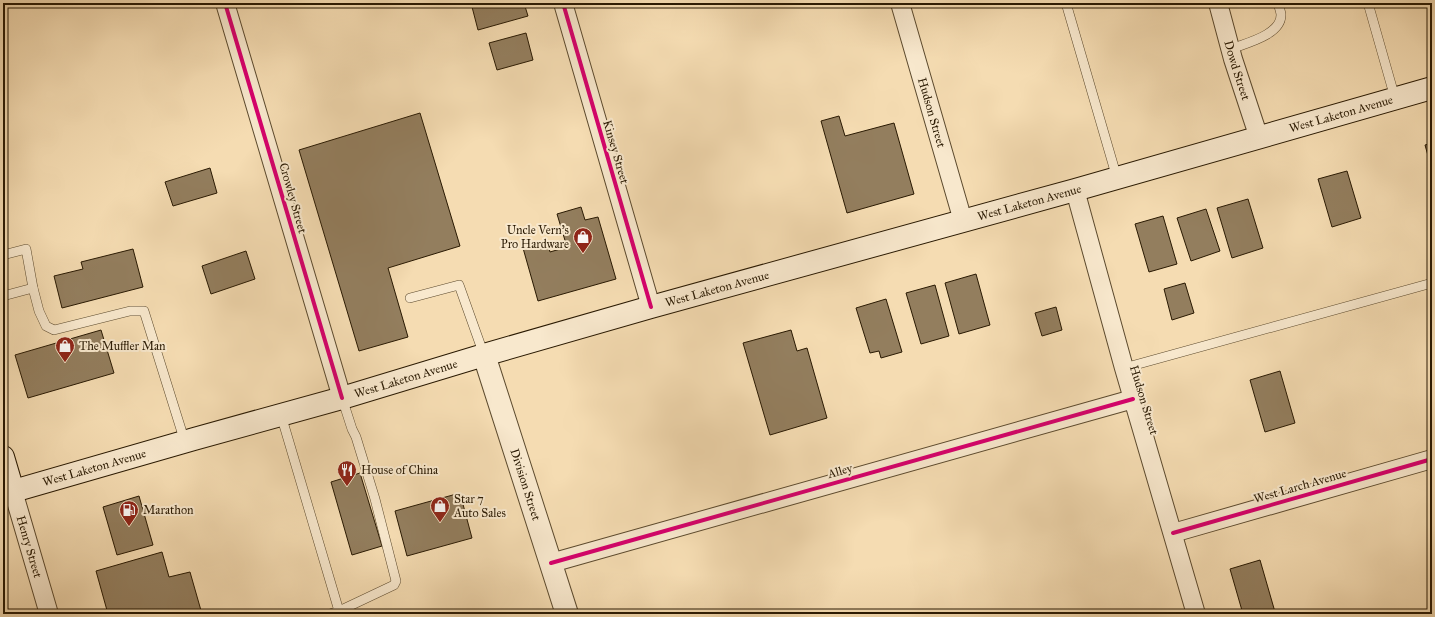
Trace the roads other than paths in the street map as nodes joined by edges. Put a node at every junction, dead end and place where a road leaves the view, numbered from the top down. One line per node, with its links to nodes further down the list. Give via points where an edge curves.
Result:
1 (225, 3): 23 (street, Crowley Street)
2 (563, 3): 20 (street, Kinsey Street)
3 (900, 3): 14 (street, Hudson Street)
4 (1066, 3): 12 (lane)
5 (1218, 3): 8 (street, Dowd Street)
6 (1278, 3): 8 (lane, via 1282,15 1279,25 1271,33)
7 (1368, 3): 10 (lane)
8 (1231, 49): 11 (street, Dowd Street)
9 (1432, 88): 10 (main road, West Laketon Avenue)
10 (1395, 98): 11 (main road, West Laketon Avenue)
11 (1259, 138): 12 (main road, West Laketon Avenue)
12 (1117, 178): 13 (main road, West Laketon Avenue)
13 (1075, 190): 14 (main road, West Laketon Avenue); 22 (street, Hudson Street)
14 (963, 221): 20 (main road, West Laketon Avenue)
15 (3, 255): 17 (lane, via 26,249)
16 (1432, 283): 22 (lane)
17 (33, 288): 18 (lane); 26 (lane, via 46,326 54,330 130,311 144,311)
18 (3, 296)
19 (410, 298): 21 (lane, via 459,284)
20 (650, 307): 21 (main road, West Laketon Avenue)
21 (484, 355): 23 (main road, West Laketon Avenue); 31 (main road, Division Street)
22 (1124, 368): 24 (street, Hudson Street)
23 (342, 398): 25 (main road, West Laketon Avenue); 32 (lane, via 375,498 396,581 394,585)
24 (1133, 398): 30 (street, Hudson Street); 31 (street, Alley)
25 (281, 415): 26 (main road, West Laketon Avenue); 32 (lane)
26 (185, 442): 29 (main road, West Laketon Avenue)
27 (3, 456): 29 (main road, Henry Street)
28 (1432, 459): 30 (street, West Larch Avenue)
29 (8, 492): 33 (street, Henry Street)
30 (1174, 533): 35 (street, Hudson Street)
31 (551, 563): 34 (main road, Division Street)
32 (334, 613)
33 (49, 614)
34 (567, 614)
35 (1196, 614)

